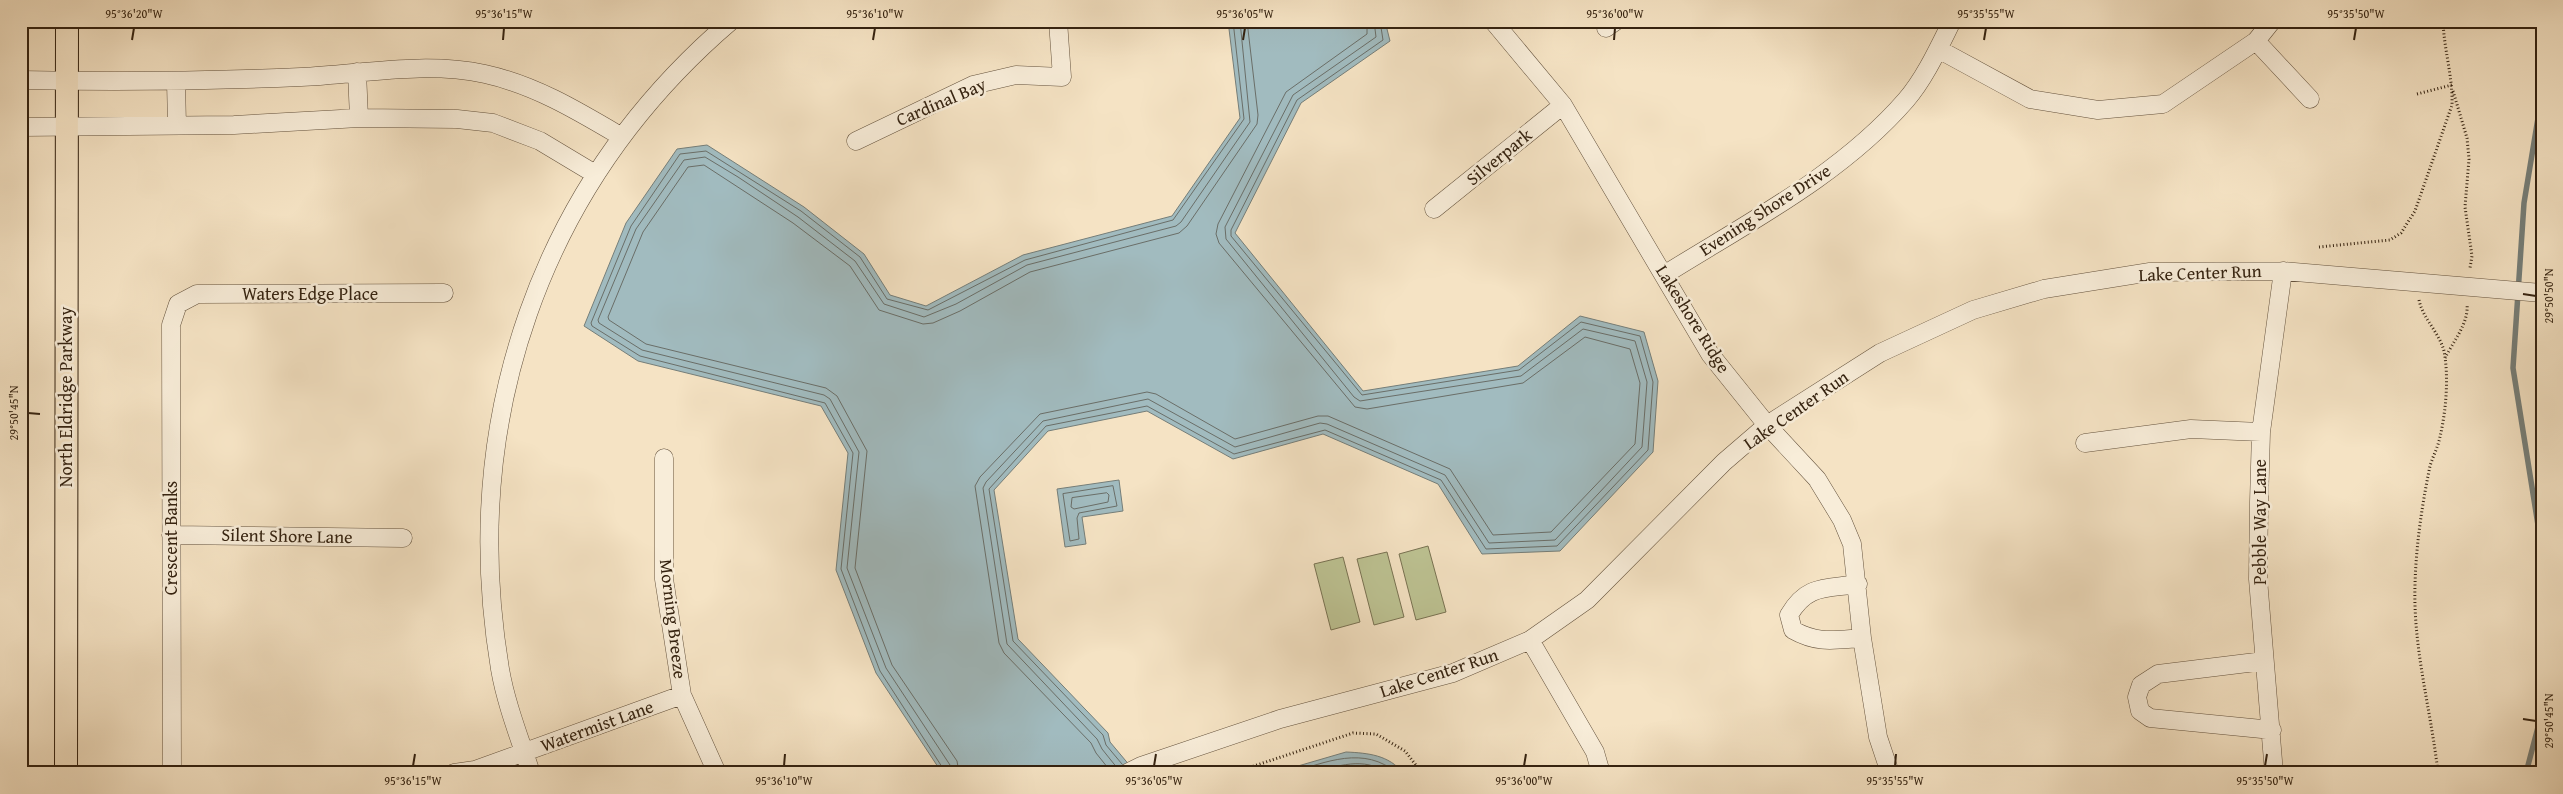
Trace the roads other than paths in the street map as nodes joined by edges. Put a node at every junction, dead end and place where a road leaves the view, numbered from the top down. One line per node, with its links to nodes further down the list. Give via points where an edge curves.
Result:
1 (66, 21): 11 (main road, North Eldridge Parkway)
2 (731, 21): 19 (street, via 669,80)
3 (1058, 21): 20 (street, Cardinal Bay, via 1062,77 1016,75 973,84)
4 (1493, 21): 14 (street, Lakeshore Ridge)
5 (1952, 21): 8 (street, Evening Shore Drive)
6 (2272, 21): 7 (street)
7 (2256, 41): 8 (street, via 2163,104 2098,110 2030,99); 13 (street)
8 (1938, 49): 24 (street, Evening Shore Drive, via 1907,99 1860,144 1805,188)
9 (357, 72): 12 (street); 15 (street); 19 (street, via 436,67 485,74 526,85)
10 (21, 80): 11 (street)
11 (66, 81): 12 (street); 16 (main road, North Eldridge Parkway)
12 (176, 82): 17 (street)
13 (2310, 99)
14 (1563, 105): 22 (street, Silverpark); 24 (street, Lakeshore Ridge)
15 (359, 118): 17 (street); 21 (street, via 457,119 493,123 540,141)
16 (66, 126): 17 (street); 18 (street); 42 (main road, North Eldridge Parkway)
17 (177, 126)
18 (21, 127)
19 (622, 137): 21 (street)
20 (856, 140)
21 (595, 174): 40 (street, via 549,262 524,324 493,456 488,525 500,670)
22 (1434, 209)
23 (2283, 271): 26 (street, Lake Center Run); 28 (street, Lake Center Run, via 2150,272 2044,289 1973,310 1880,353); 29 (street, Pebble Way Lane)
24 (1664, 275): 28 (street, Lakeshore Ridge, via 1710,354)
25 (444, 293): 27 (street, Waters Edge Place, via 197,294)
26 (2542, 293)
27 (178, 304): 32 (street, Crescent Banks, via 171,325)
28 (1768, 425): 34 (street, Lakeshore Ridge, via 1817,479 1842,520 1852,544); 36 (street, Lake Center Run, via 1724,462 1587,600)
29 (2261, 432): 30 (street, via 2191,429); 37 (street, Pebble Way Lane, via 2258,580)
30 (2086, 443)
31 (664, 458): 38 (street, Morning Breeze, via 664,578)
32 (171, 535): 33 (street, Silent Shore Lane); 43 (street, Crescent Banks)
33 (403, 538)
34 (1858, 584): 35 (street, Lakeshore Ridge); 35 (street, via 1813,591 1799,599 1790,615 1793,630 1807,638 1820,641)
35 (1862, 638): 48 (street, Lakeshore Ridge, via 1878,737)
36 (1530, 640): 41 (street, Lake Center Run, via 1452,673 1280,719); 47 (street, via 1594,752)
37 (2264, 661): 39 (street, Pebble Way Lane); 39 (street, via 2158,674 2141,685 2137,697 2140,711 2150,718)
38 (682, 695): 40 (street, Watermist Lane); 46 (street, Morning Breeze)
39 (2272, 730): 49 (street, Pebble Way Lane)
40 (524, 752): 44 (street, Watermist Lane, via 475,770); 45 (street)
41 (1134, 769)
42 (66, 773)
43 (172, 773)
44 (454, 773)
45 (531, 773)
46 (717, 773)
47 (1601, 773)
48 (1890, 773)
49 (2274, 773)

